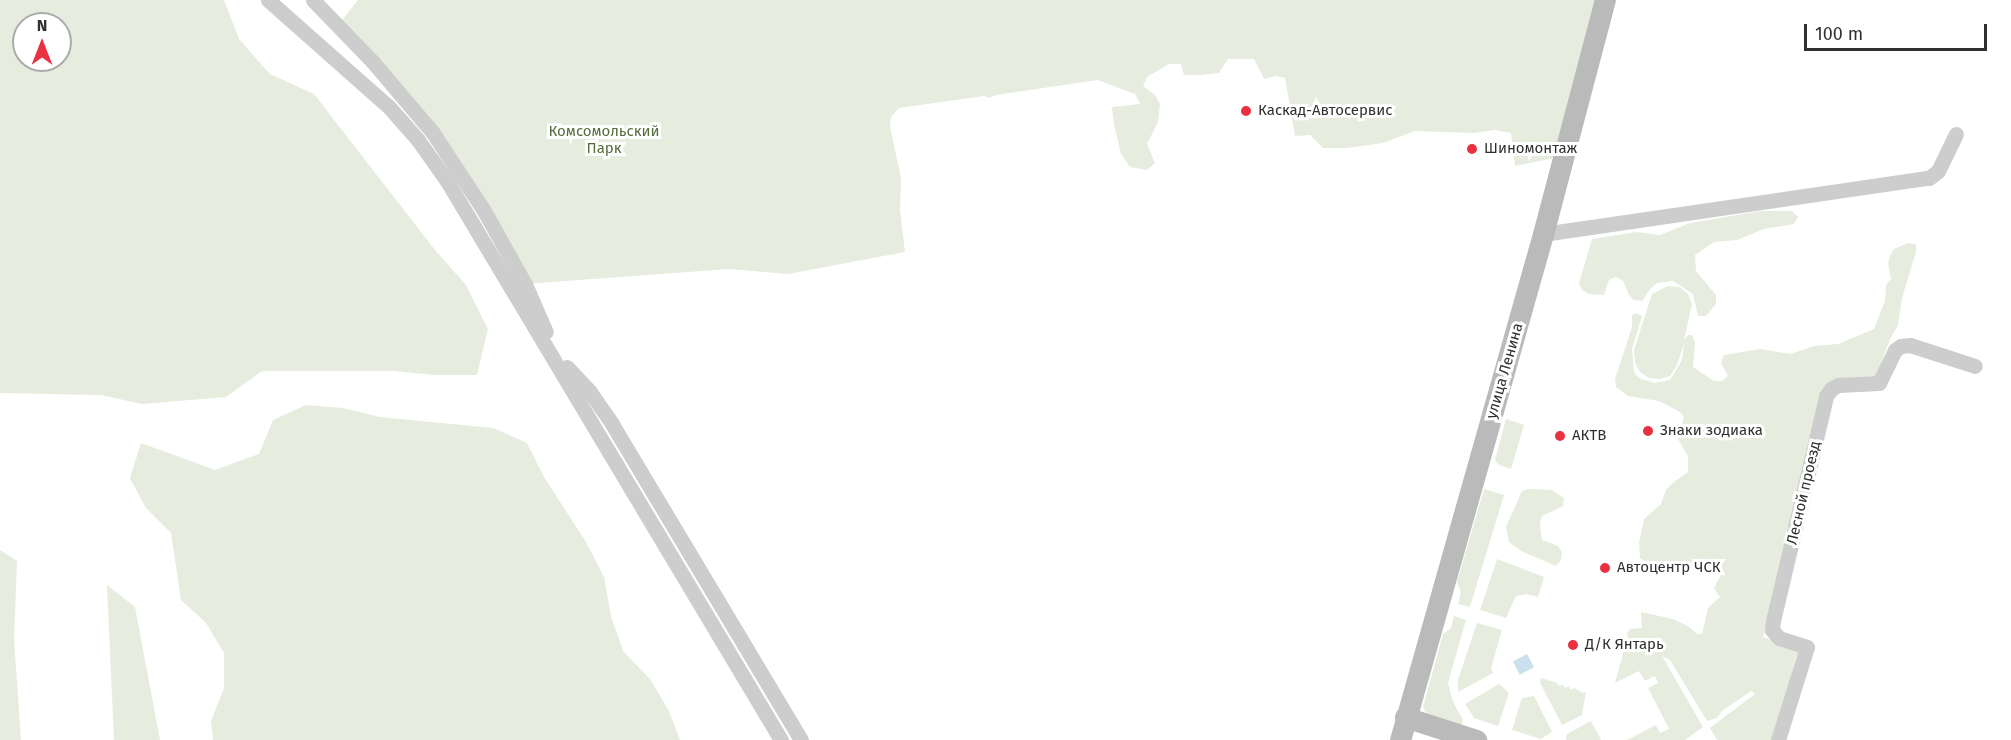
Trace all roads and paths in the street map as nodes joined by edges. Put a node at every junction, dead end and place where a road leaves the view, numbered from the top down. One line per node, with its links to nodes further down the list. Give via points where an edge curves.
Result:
1 (268, 0): 8 (street, via 389,107 447,181)
2 (313, 0): 9 (street, via 433,134 483,209 529,294 554,352 601,407)
3 (1605, 0): 5 (main road, улица Ленина)
4 (1956, 134): 5 (street, via 1938,171 1929,178)
5 (1544, 234): 7 (main road, улица Ленина)
6 (1975, 366): 11 (street, Лесной проезд, via 1910,345 1901,346 1895,350 1879,383 1838,385 1826,396 1773,621 1772,630 1779,638 1807,647)
7 (1405, 733): 10 (main road)
8 (781, 740)
9 (801, 740)
10 (1476, 740)
11 (1778, 740)

